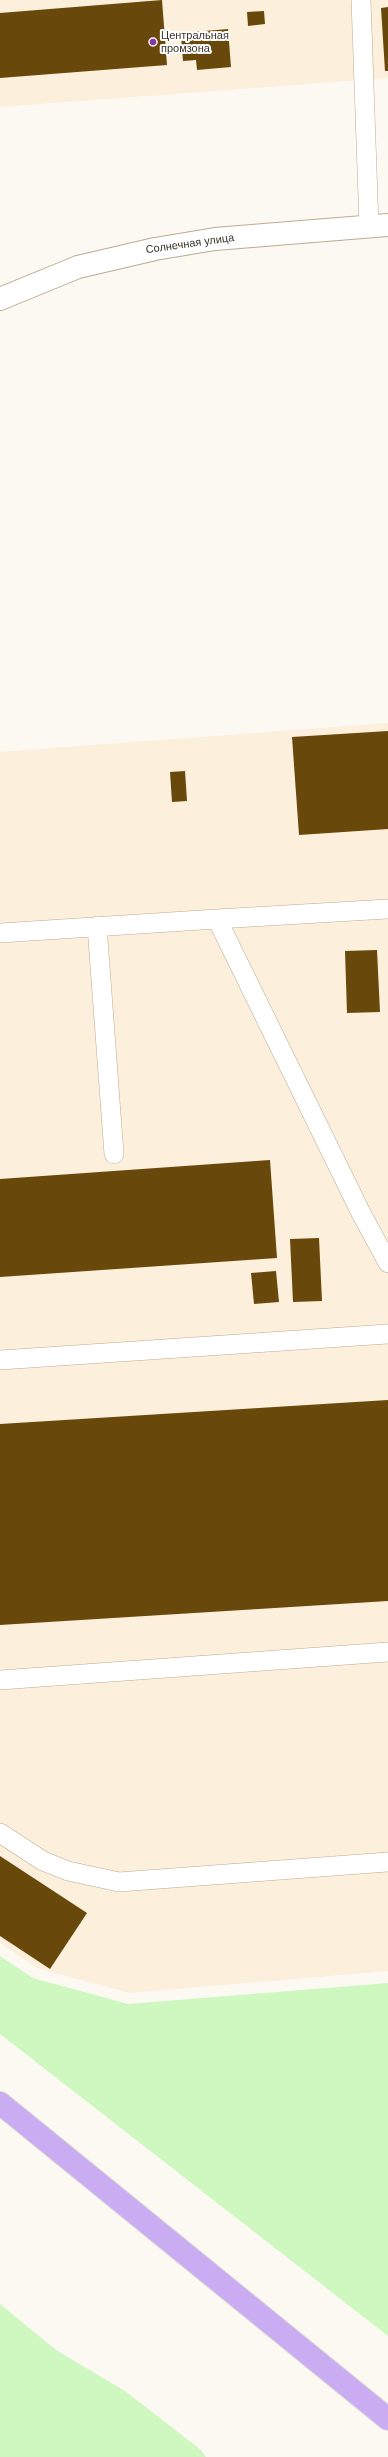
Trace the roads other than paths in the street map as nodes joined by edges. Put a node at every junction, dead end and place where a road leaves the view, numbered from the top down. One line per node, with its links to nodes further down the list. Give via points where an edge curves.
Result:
1 (361, 0): 2 (lane)
2 (378, 225): 3 (street, Солнечная улица, via 216,239 155,249 78,266 16,290)
3 (0, 299)
4 (388, 909): 5 (lane)
5 (217, 919): 6 (lane); 9 (lane)
6 (97, 926): 7 (lane); 8 (lane)
7 (0, 933)
8 (114, 1154)
9 (388, 1263)
10 (388, 1334): 11 (lane)
11 (0, 1360)
12 (388, 1652): 13 (lane)
13 (0, 1680)
14 (0, 1833): 15 (lane, via 43,1861 96,1878 119,1882)
15 (388, 1862)
16 (0, 2103): 17 (main road)
17 (388, 2419)

